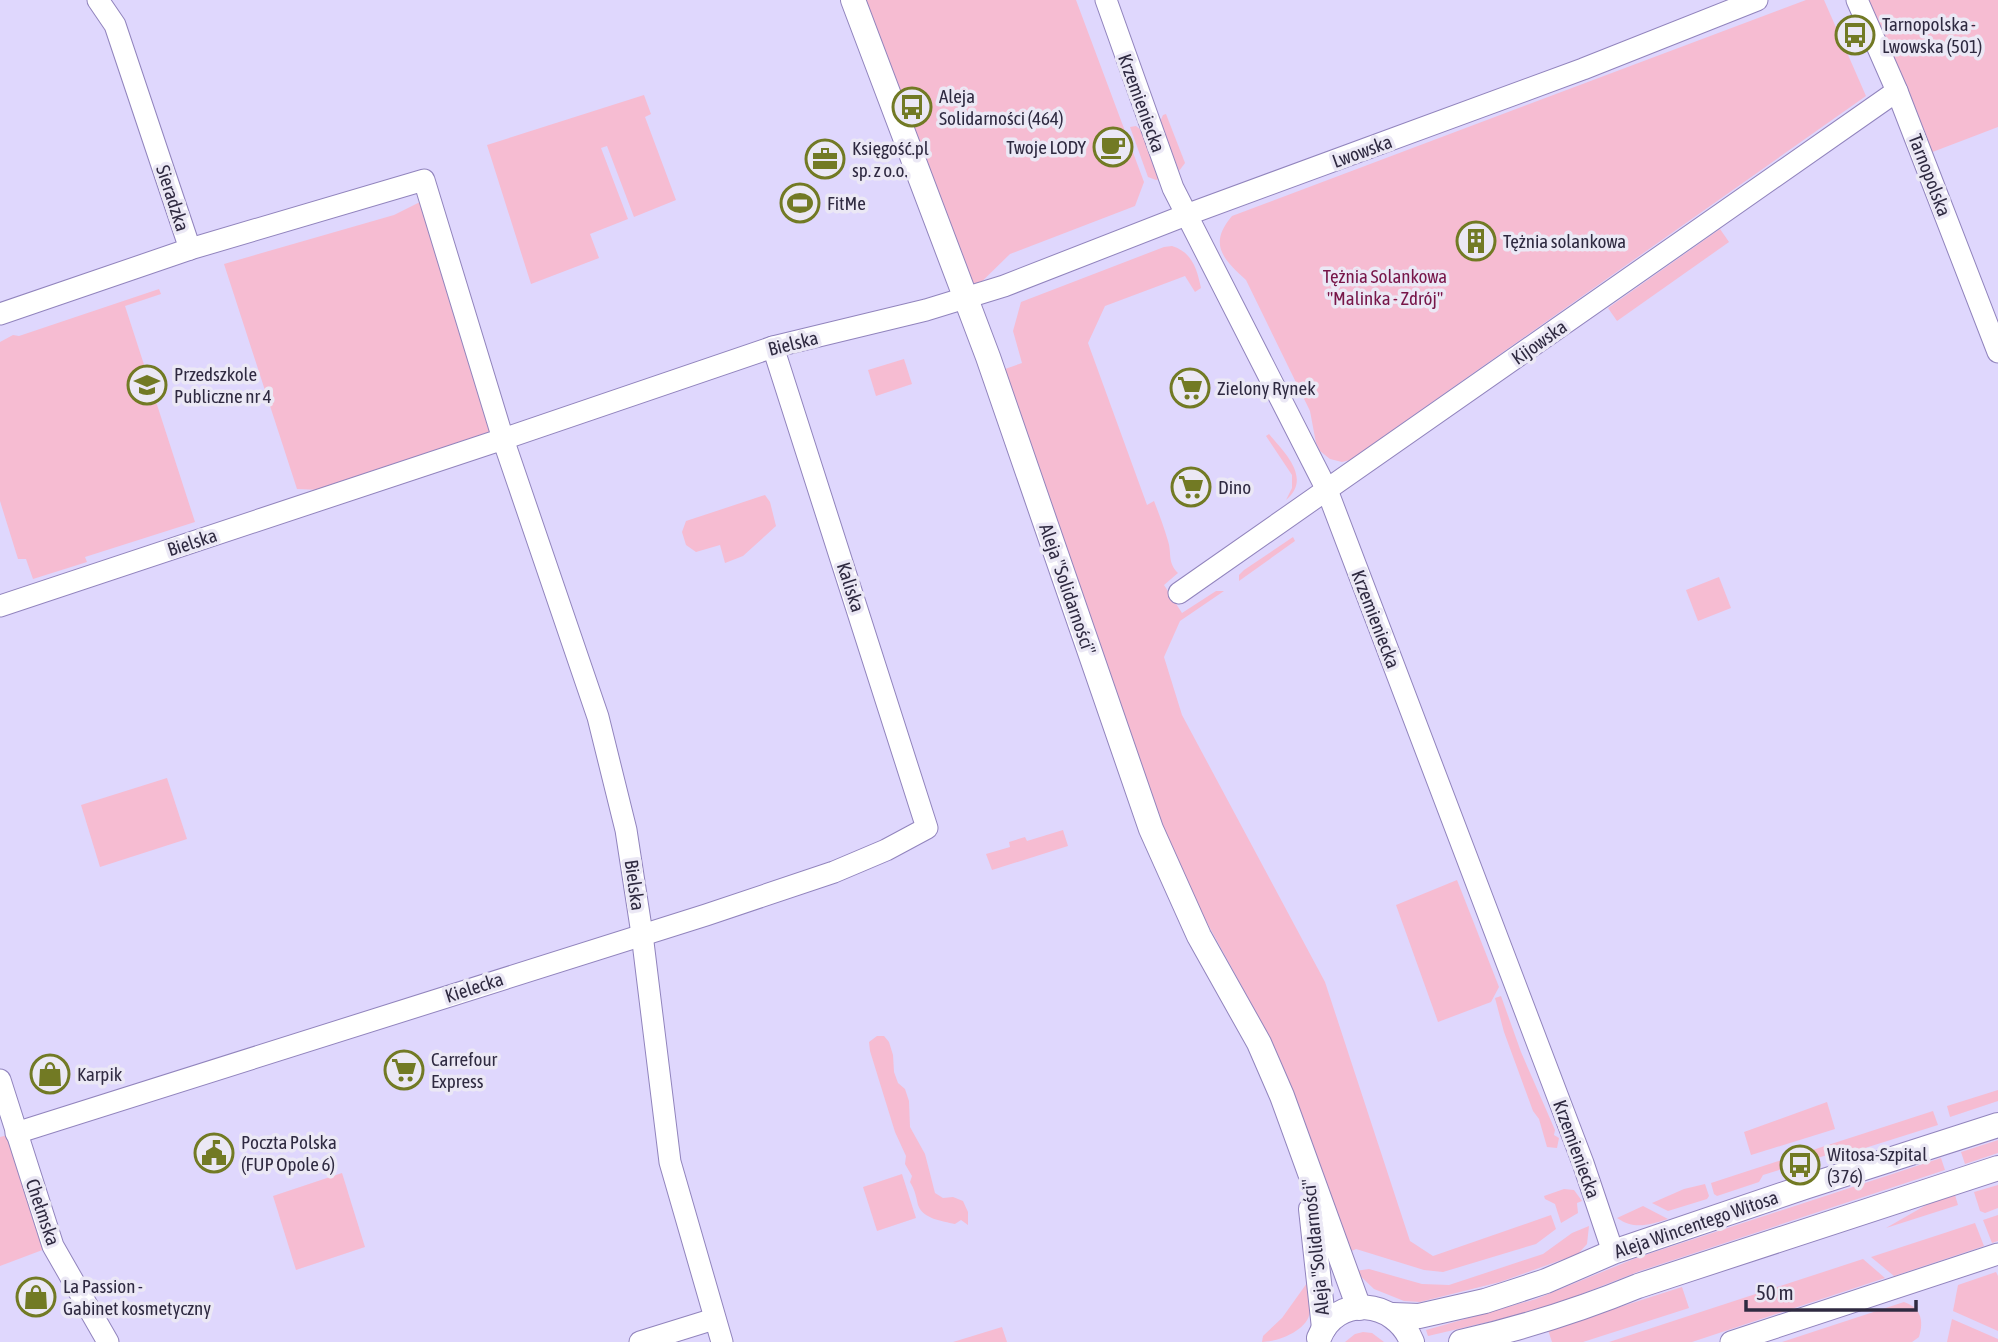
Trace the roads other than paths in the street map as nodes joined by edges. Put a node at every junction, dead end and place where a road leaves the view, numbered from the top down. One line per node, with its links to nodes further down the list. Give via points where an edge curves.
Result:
1 (98, 0): 8 (street, Sieradzka, via 115,25)
2 (853, 0): 9 (street, Aleja "Solidarności")
3 (1106, 0): 7 (street, Krzemieniecka)
4 (1757, 0): 7 (street, Lwowska)
5 (1857, 0): 6 (street, Tarnopolska)
6 (1897, 90): 12 (street, Tarnopolska); 14 (street, Kijowska)
7 (1186, 215): 9 (street, Lwowska); 14 (street, Krzemieniecka)
8 (190, 249): 10 (street, Sieradzka); 13 (street, via 424,180)
9 (966, 297): 11 (street, Bielska); 22 (street, Aleja "Solidarności", via 1151,829 1199,936 1259,1043)
10 (0, 314)
11 (773, 347): 13 (street, Bielska); 17 (street, Kaliska)
12 (1998, 352)
13 (503, 439): 16 (street, Bielska); 18 (street, Bielska, via 598,717 626,830)
14 (1327, 490): 15 (street, Kijowska); 24 (street, Krzemieniecka)
15 (1179, 593)
16 (0, 606)
17 (927, 828): 18 (street, Kielecka, via 834,872)
18 (642, 934): 21 (street, Kielecka); 28 (street, Bielska, via 670,1162)
19 (0, 1080): 21 (street, Chełmska)
20 (1998, 1125): 24 (street, Aleja Wincentego Witosa)
21 (16, 1133): 30 (street, Chełmska, via 53,1246)
22 (1306, 1167): 26 (street, Aleja "Solidarności"); 29 (street, Aleja "Solidarności")
23 (1998, 1168): 34 (street, Aleja Wincentego Witosa, via 1522,1328)
24 (1613, 1252): 27 (street, Aleja Wincentego Witosa, via 1485,1301 1419,1316)
25 (1998, 1254): 35 (street)
26 (1359, 1307): 27 (street, Aleja Wincentego Witosa); 29 (street, via 1339,1315)
27 (1393, 1315): 33 (street)
28 (714, 1319): 31 (street); 32 (street, Bielska)
29 (1318, 1337)
30 (103, 1340)
31 (640, 1342)
32 (722, 1342)
33 (1412, 1342)
34 (1461, 1342)
35 (1731, 1342)

